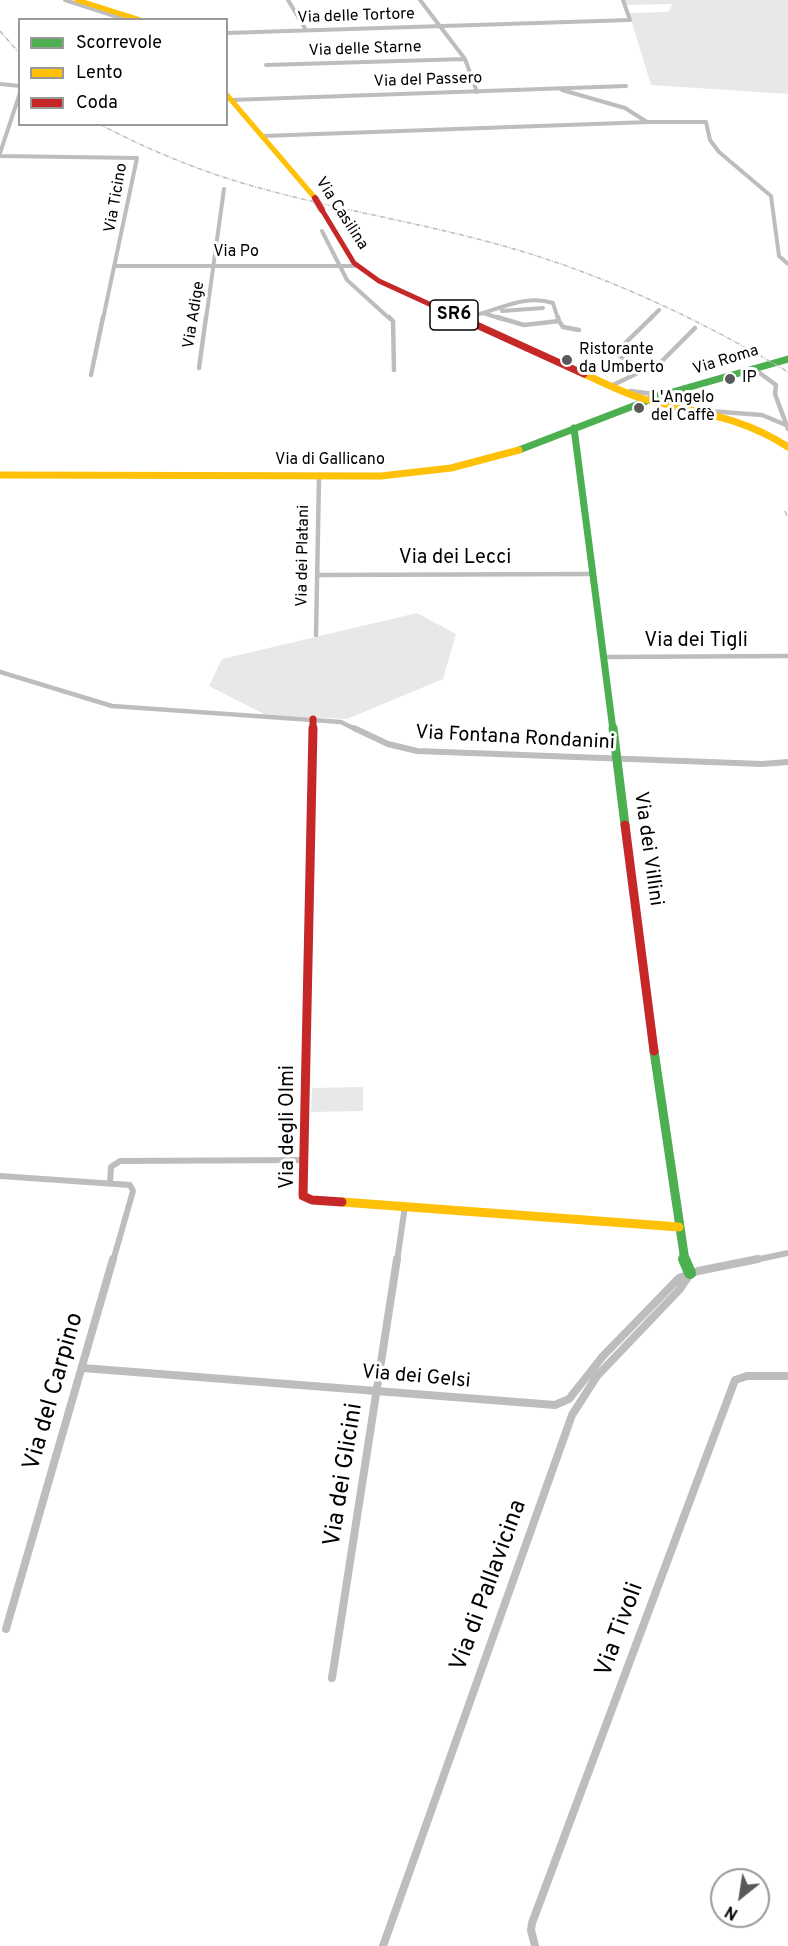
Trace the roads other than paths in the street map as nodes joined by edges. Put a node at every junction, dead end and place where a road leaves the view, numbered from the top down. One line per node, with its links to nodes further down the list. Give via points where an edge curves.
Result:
1 (65, 0): 6 (street)
2 (77, 0): 7 (street)
3 (288, 0): 9 (street)
4 (420, 0): 8 (street)
5 (622, 0): 8 (street, Via delle Tortore, via 630,20)
6 (121, 18)
7 (135, 18)
8 (439, 26): 9 (street, Via delle Tortore); 11 (street)
9 (306, 30): 10 (street, Via delle Tortore)
10 (228, 33)
11 (465, 59): 12 (street, Via delle Starne); 17 (street)
12 (266, 65)
13 (0, 84): 14 (street)
14 (18, 86)
15 (626, 86): 16 (street, Via del Passero)
16 (555, 88): 17 (street, Via del Passero); 20 (street, via 625,108)
17 (477, 92): 18 (street, Via del Passero)
18 (229, 97): 21 (street, Via Casilina / SR6)
19 (18, 99): 22 (street)
20 (649, 122): 21 (street); 25 (street, via 706,122 710,140 719,152 771,196 779,256)
21 (262, 136): 29 (street, Via Casilina / SR6, bridge, via 315,198)
22 (0, 154): 27 (street, Via Ticino, via 136,158)
23 (224, 189): 26 (street, Via Adige)
24 (322, 231): 28 (street)
25 (788, 264)
26 (214, 265): 27 (street, Via Po); 28 (street, Via Po); 38 (street, Via Adige)
27 (116, 266): 42 (street, Via Ticino)
28 (341, 266): 29 (street, Via Po); 40 (street, via 349,283 393,321)
29 (357, 266): 33 (street, Via Casilina / SR6, via 377,280)
30 (543, 308): 32 (street)
31 (659, 310): 41 (street, via 615,353)
32 (483, 313): 33 (street); 34 (street, via 525,325); 34 (street, via 524,301 550,301)
33 (461, 318): 43 (street, Via Casilina / SR6)
34 (559, 321): 36 (street, via 563,327)
35 (694, 328): 41 (street, via 657,366)
36 (579, 330)
37 (788, 359): 39 (street, Via Roma)
38 (199, 368)
39 (752, 368): 44 (street, Via Roma); 48 (street, via 776,385 775,394)
40 (394, 370)
41 (644, 370): 43 (street)
42 (91, 375)
43 (612, 387): 44 (street, Via Roma, via 640,393); 45 (street, Via Casilina / SR6)
44 (676, 391): 45 (street, Via Roma); 46 (street, Via Roma, via 669,397 671,401)
45 (648, 400): 46 (street, Via Casilina / SR6); 49 (street, Via di Gallicano)
46 (696, 409): 47 (street, Via Casilina / SR6)
47 (709, 411): 48 (street, via 762,415); 50 (street, Via Casilina / SR6, via 753,423)
48 (787, 427)
49 (574, 428): 52 (street, Via di Gallicano, via 459,469 420,475); 53 (street, Via dei Villini)
50 (788, 447)
51 (0, 475): 52 (street, Via di Gallicano)
52 (319, 478): 54 (street, Via dei Platani)
53 (593, 574): 54 (street, Via dei Lecci); 57 (street, Via dei Villini)
54 (317, 575): 55 (street, Via dei Platani)
55 (316, 635)
56 (788, 656): 57 (street, Via dei Tigli)
57 (604, 657): 60 (street, Via dei Villini)
58 (0, 672): 59 (street, Via Fontana Rondanini, via 116,706)
59 (313, 719): 60 (street, Via Fontana Rondanini, via 348,724 388,744 417,751); 62 (street, Via degli Olmi)
60 (617, 759): 61 (street, Via Fontana Rondanini); 66 (street, Via dei Villini)
61 (788, 762)
62 (303, 1160): 64 (street, via 120,1161 111,1167); 65 (street, Via degli Olmi, via 303,1193 308,1198)
63 (0, 1176): 64 (street)
64 (110, 1182): 69 (street, Via del Carpino, via 130,1185 133,1194)
65 (405, 1206): 66 (street, Via degli Olmi); 71 (street, Via dei Glicini)
66 (679, 1227): 68 (street, Via dei Villini)
67 (788, 1253): 68 (street)
68 (690, 1273): 71 (street, Via dei Gelsi, via 667,1288 603,1356 571,1397 559,1405); 74 (street, Via di Pallavicina, via 680,1289 597,1376 572,1415)
69 (83, 1368): 71 (street, Via dei Gelsi); 72 (street, Via del Carpino)
70 (788, 1376): 75 (street, Via Tivoli, via 747,1376 735,1380 532,1923)
71 (378, 1390): 73 (street, Via dei Glicini)
72 (6, 1629)
73 (332, 1678)
74 (383, 1946)
75 (535, 1946)

